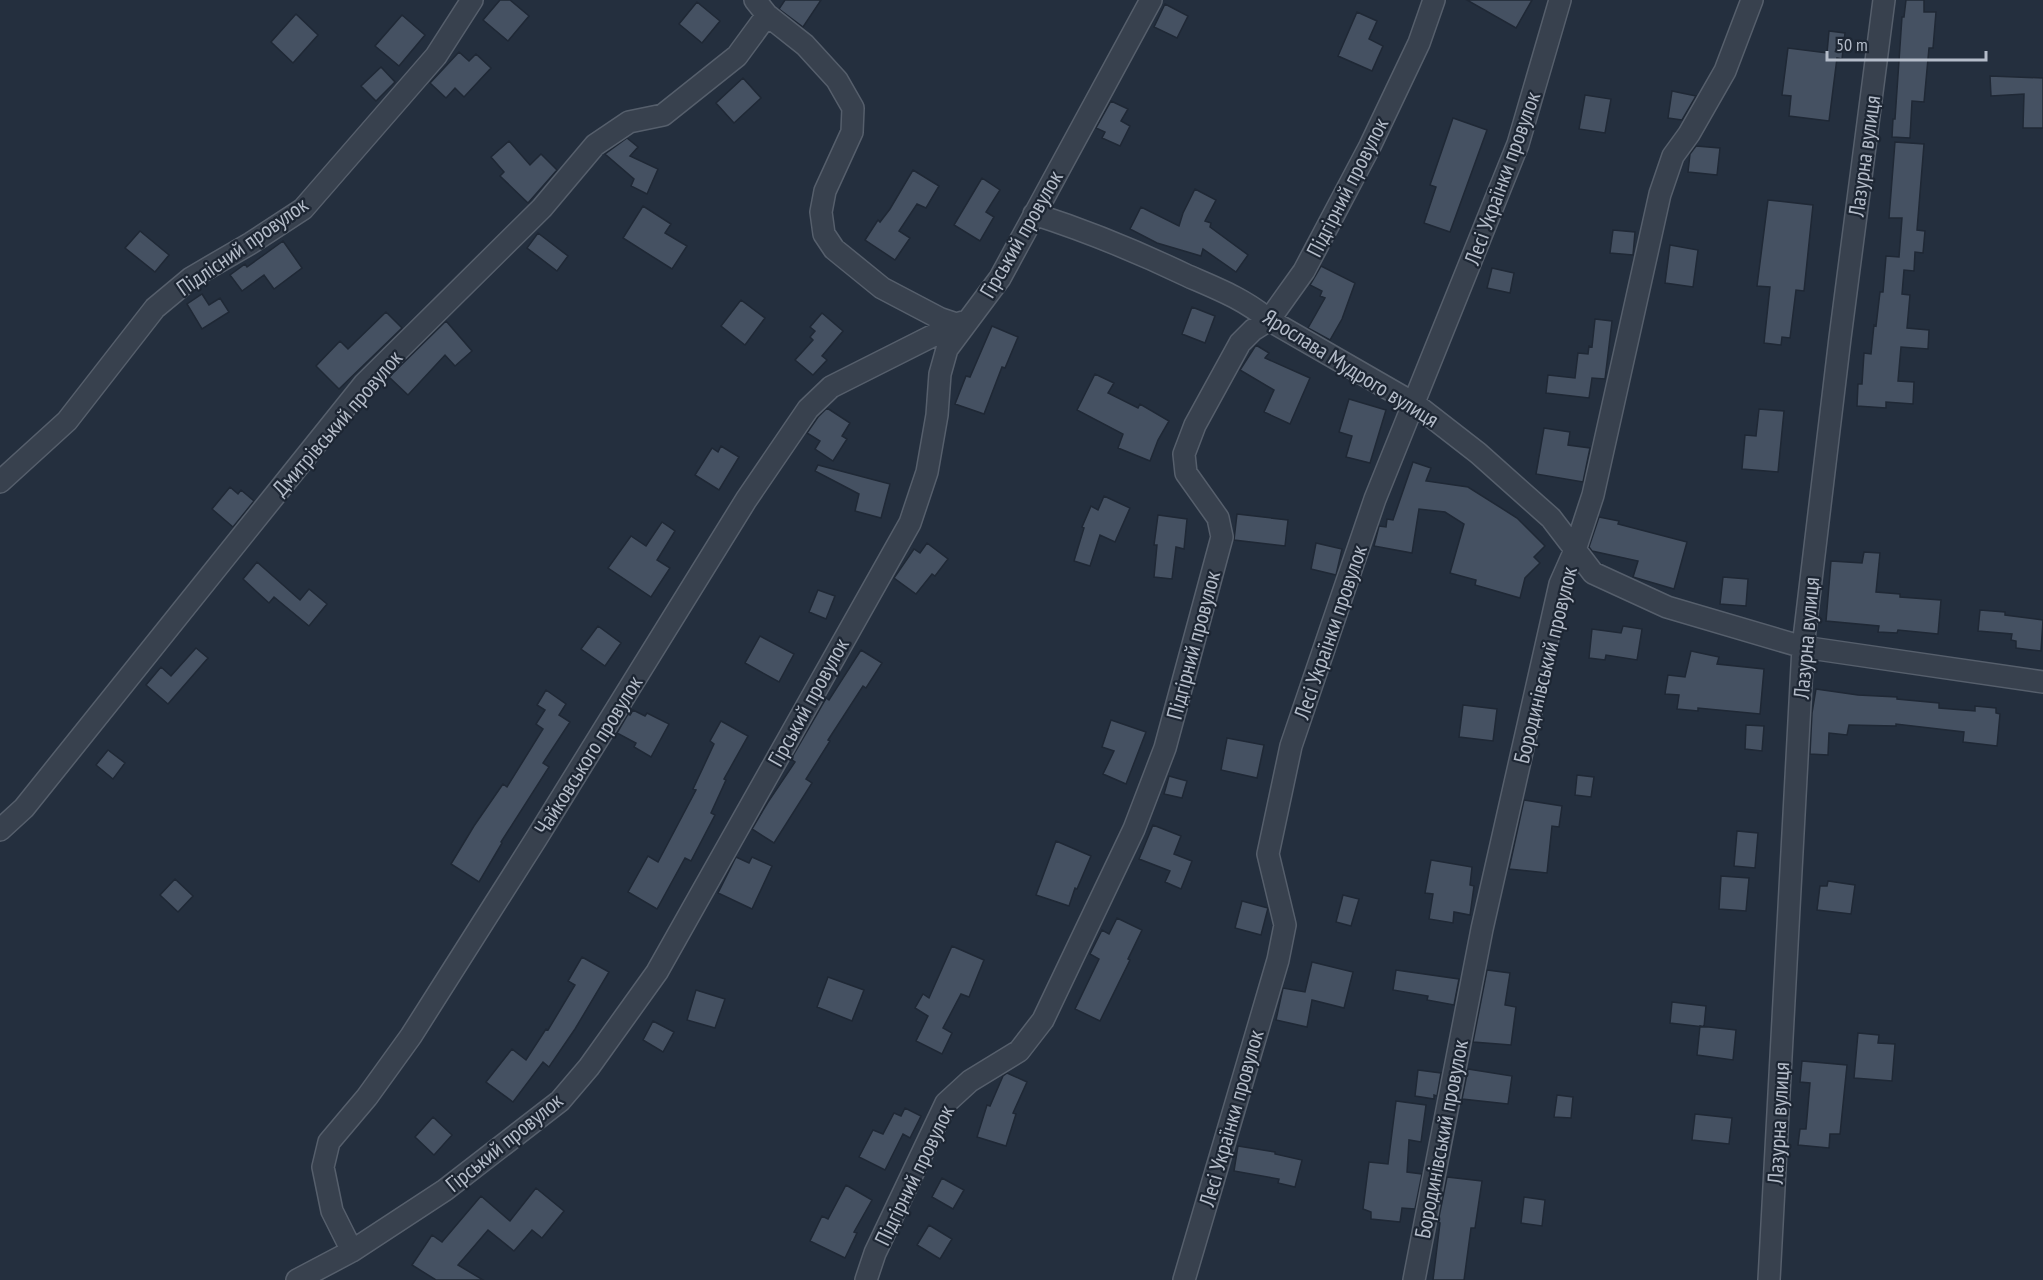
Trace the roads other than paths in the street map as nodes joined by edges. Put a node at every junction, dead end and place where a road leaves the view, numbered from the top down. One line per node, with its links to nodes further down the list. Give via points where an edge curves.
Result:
1 (472, 0): 12 (street, Підлісний провулок, via 436,56 303,209 191,278 155,308 67,421)
2 (1151, 0): 8 (street, Гірський провулок)
3 (1434, 0): 9 (street, Підгірний провулок, via 1419,43 1370,146 1304,271)
4 (1560, 0): 11 (street, Лесі Українки провулок, via 1518,144)
5 (1752, 0): 13 (street, Бородинівський провулок, via 1725,71 1673,156 1660,194 1593,495)
6 (1884, 0): 14 (street, Лазурна вулиця)
7 (761, 7): 10 (street, via 805,45 837,80 853,108 852,132 825,191 821,212 824,234 834,249 882,288 941,319); 16 (street, Дмитрівський провулок, via 737,56 663,115 628,122 595,145 542,208 364,384 24,808)
8 (1034, 214): 9 (street, Ярослава Мудрого вулиця, via 1158,261 1251,305); 10 (street, Гірський провулок, via 1000,278)
9 (1269, 320): 11 (street, Ярослава Мудрого вулиця); 19 (street, Підгірний провулок, via 1240,343 1195,425 1184,454 1186,473 1218,518 1222,537 1165,748 1134,829 1043,1020 1019,1051 970,1081 946,1103)
10 (962, 323): 17 (street, Гірський провулок, via 947,349 940,374 927,472 910,523 657,972 560,1101 445,1190); 17 (street, Чайковського провулок, via 831,387 808,409 746,500 411,1036 329,1142 323,1167 332,1212)
11 (1415, 404): 13 (street, Ярослава Мудрого вулиця, via 1551,518); 20 (street, Лесі Українки провулок, via 1376,499 1291,746 1268,854 1285,925 1278,960)
12 (0, 482)
13 (1575, 550): 14 (street, Ярослава Мудрого вулиця, via 1593,573 1667,607); 21 (street, Бородинівський провулок, via 1560,584 1482,929)
14 (1803, 647): 15 (street, Ярослава Мудрого вулиця); 22 (street, Лазурна вулиця)
15 (2043, 682)
16 (0, 830)
17 (352, 1251): 18 (street, Гірський провулок)
18 (297, 1280)
19 (866, 1280)
20 (1184, 1280)
21 (1414, 1280)
22 (1769, 1280)

